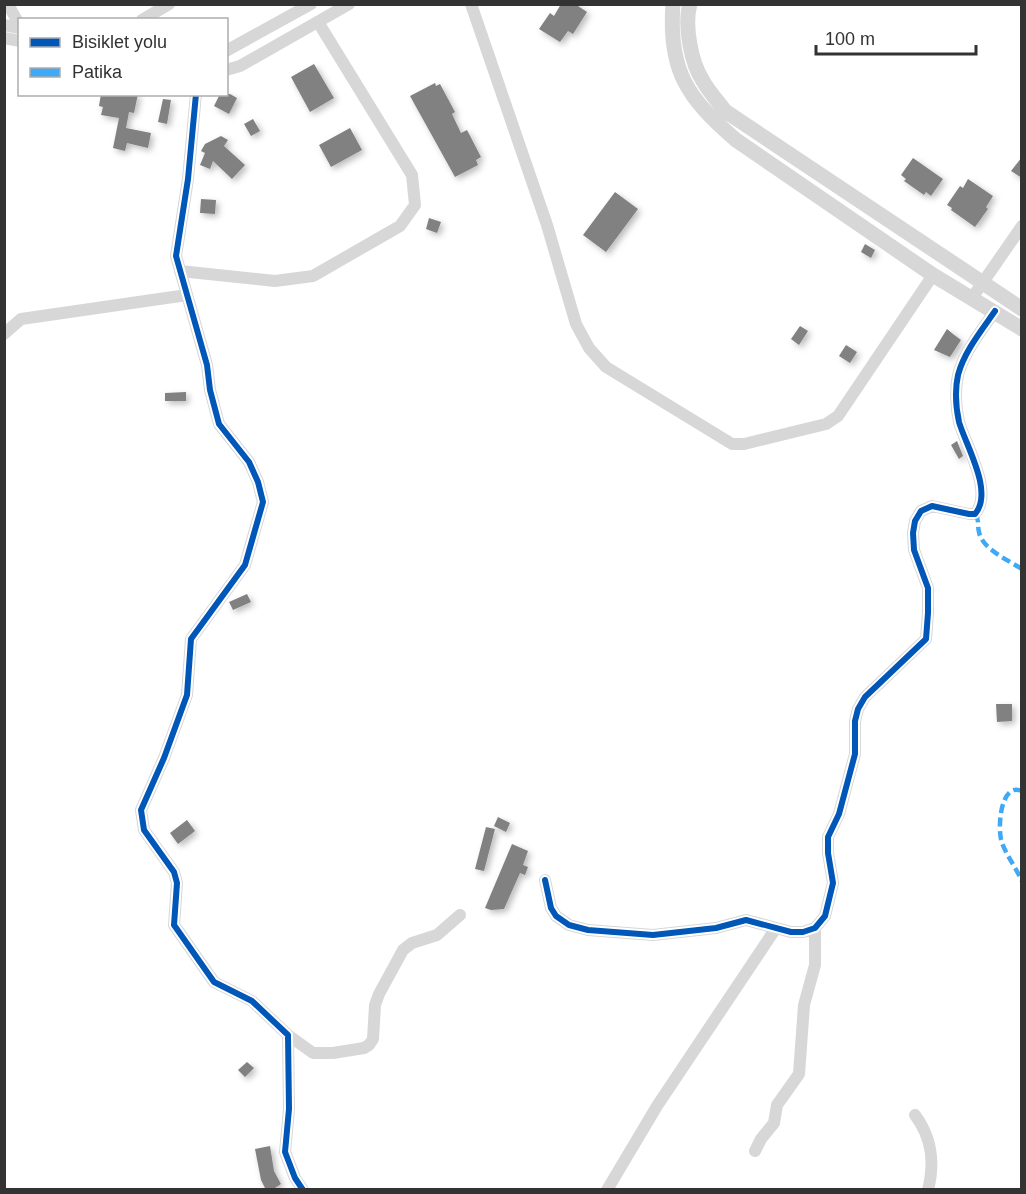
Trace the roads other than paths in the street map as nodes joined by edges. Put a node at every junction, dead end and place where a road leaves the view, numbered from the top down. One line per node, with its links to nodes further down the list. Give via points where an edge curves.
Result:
1 (8, 4): 10 (street)
2 (169, 4): 8 (street)
3 (349, 4): 9 (street)
4 (471, 4): 16 (street, via 547,225 576,324 589,348 606,368 732,444 826,424 838,416)
5 (673, 4): 16 (street, via 674,57 687,88 709,117 735,140)
6 (690, 4): 17 (street, via 689,43 701,80 725,111)
7 (309, 5): 11 (street)
8 (145, 18)
9 (318, 22): 12 (street); 15 (street, via 412,175 415,205 400,226 313,276 275,281)
10 (18, 23)
11 (228, 50)
12 (228, 69)
13 (196, 96): 15 (street, via 176,256)
14 (1022, 226): 17 (street)
15 (180, 271): 18 (street)
16 (933, 275): 19 (street)
17 (982, 284): 19 (street); 20 (street)
18 (187, 295): 23 (street, via 21,320); 28 (street, via 219,424 249,462 263,502 245,565 191,639 188,694 141,810 144,830 177,882 174,925 214,982 252,1001)
19 (972, 298): 21 (street)
20 (1022, 309)
21 (995, 311): 22 (street); 27 (street, via 963,361 956,391 958,418 977,468 981,507 975,514 969,514 932,506 921,511 915,521 914,550 927,588 926,639 858,709 855,754 840,814 828,837 833,883 825,916)
22 (1022, 329)
23 (4, 334)
24 (545, 880): 26 (street, via 556,916 569,925 588,930 653,935 716,928 746,920)
25 (460, 915): 28 (street, via 437,935 412,943 404,950 379,994 369,1045 313,1053)
26 (776, 928): 27 (street, via 791,932); 32 (street, via 657,1106)
27 (815, 928): 30 (street, via 815,965 804,1005 799,1074 777,1105 774,1123)
28 (288, 1035): 31 (street, via 290,1109 285,1152)
29 (915, 1115): 33 (street, via 925,1129 931,1150)
30 (755, 1151)
31 (303, 1190)
32 (607, 1190)
33 (928, 1190)

